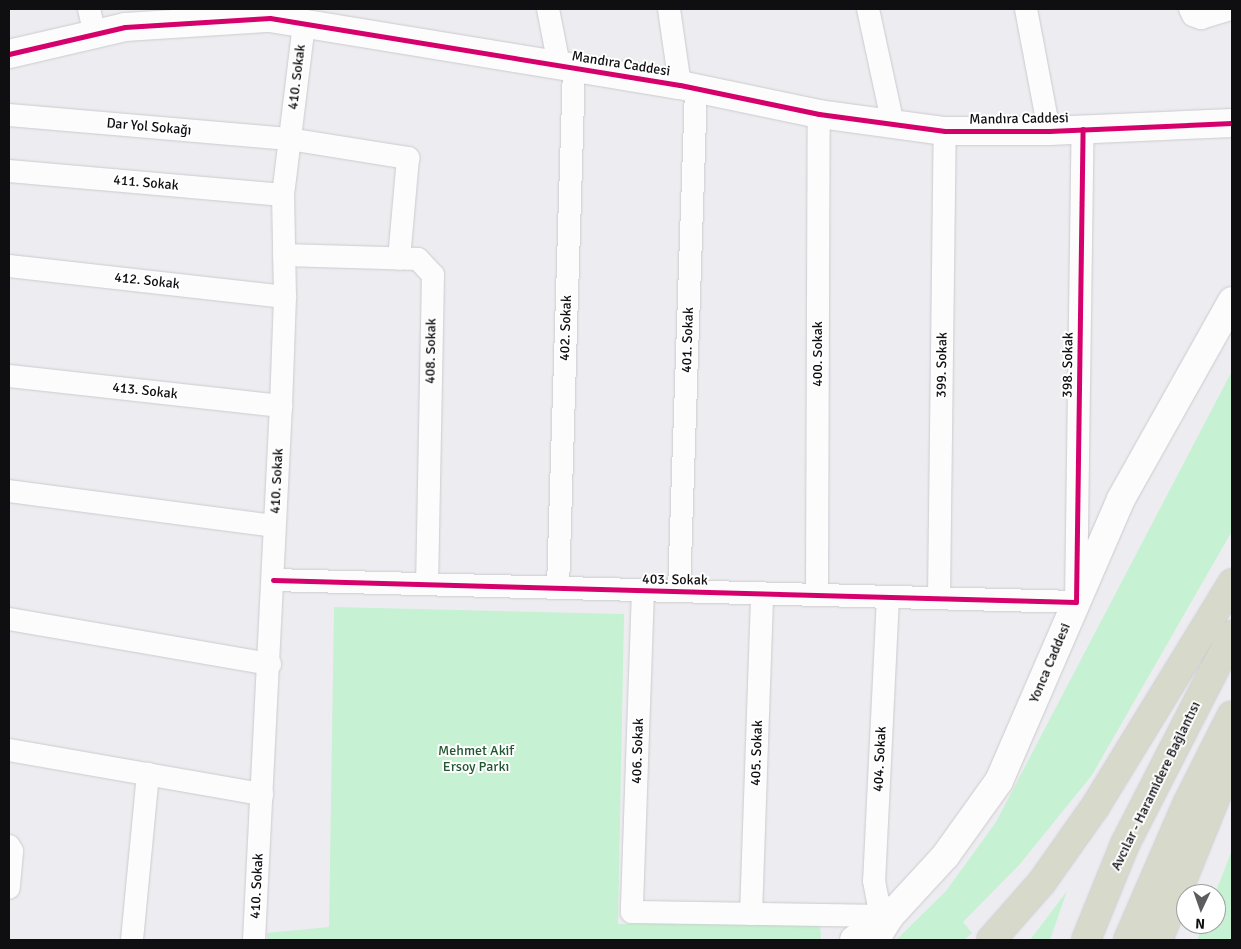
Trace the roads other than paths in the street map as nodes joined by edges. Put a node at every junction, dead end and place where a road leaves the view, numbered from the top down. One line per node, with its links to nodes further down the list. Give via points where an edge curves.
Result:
1 (548, 9): 11 (street, 402. Sokak)
2 (669, 9): 12 (street, 401. Sokak)
3 (868, 9): 16 (street)
4 (1026, 9): 19 (street)
5 (1190, 9): 6 (street, via 1193,15 1201,18)
6 (1230, 9)
7 (222, 14): 8 (street, Mandıra Caddesi); 9 (street, Mandıra Caddesi, via 125,27)
8 (309, 19): 11 (street, Mandıra Caddesi); 20 (street, 410. Sokak)
9 (92, 22): 10 (street, Mandıra Caddesi)
10 (9, 54)
11 (566, 66): 12 (street, Mandıra Caddesi); 35 (street, 402. Sokak)
12 (688, 87): 13 (street, Mandıra Caddesi); 37 (street, 401. Sokak)
13 (819, 114): 16 (street, Mandıra Caddesi); 39 (street, 400. Sokak)
14 (9, 115): 20 (street, Dar Yol Sokağı)
15 (1232, 123): 17 (street, Mandıra Caddesi)
16 (893, 125): 18 (street, Mandıra Caddesi)
17 (1083, 129): 19 (street, Mandıra Caddesi); 42 (street, 398. Sokak)
18 (945, 131): 19 (street, Mandıra Caddesi); 41 (street, 399. Sokak)
19 (1049, 131)
20 (289, 139): 22 (street, 410. Sokak); 24 (street, Dar Yol Sokağı, via 408,158)
21 (9, 171): 22 (street, 411. Sokak)
22 (283, 195): 23 (street, 410. Sokak)
23 (284, 255): 24 (street, 408. Sokak); 26 (street, 410. Sokak)
24 (399, 259): 34 (street, 408. Sokak, via 418,259 433,275)
25 (9, 266): 26 (street, 412. Sokak)
26 (285, 297): 29 (street, 410. Sokak)
27 (1232, 301): 42 (street, Yonca Caddesi, via 1121,499)
28 (9, 376): 29 (street, 413. Sokak)
29 (281, 406): 31 (street, 410. Sokak)
30 (9, 491): 31 (street)
31 (274, 526): 32 (street, 410. Sokak)
32 (273, 580): 34 (street, 403. Sokak); 45 (street, 410. Sokak)
33 (1232, 583): 59 (highway, via 1094,807 1042,882)
34 (427, 584): 35 (street, 403. Sokak)
35 (558, 588): 36 (street, 403. Sokak)
36 (643, 590): 37 (street, 403. Sokak); 53 (street, 406. Sokak, via 632,912)
37 (679, 591): 38 (street, 403. Sokak)
38 (762, 593): 39 (street, 403. Sokak); 53 (street, 405. Sokak)
39 (817, 595): 40 (street, 403. Sokak)
40 (888, 597): 41 (street, 403. Sokak); 54 (street, 404. Sokak, via 874,881 878,900)
41 (939, 598): 42 (street, 403. Sokak)
42 (1076, 602): 54 (street, Yonca Caddesi, via 999,781 946,855)
43 (9, 619): 45 (street)
44 (1232, 635): 60 (highway, Avcılar - Haramidere Bağlantısı, via 1125,844)
45 (270, 664): 50 (street, 410. Sokak)
46 (1232, 715): 61 (highway, via 1188,802)
47 (9, 750): 49 (street)
48 (1232, 757): 62 (highway)
49 (148, 774): 50 (street); 55 (street)
50 (262, 794): 56 (street, 410. Sokak)
51 (9, 846): 52 (street, via 12,851)
52 (9, 888)
53 (751, 914): 54 (street)
54 (890, 916): 57 (street, Yonca Caddesi); 58 (street)
55 (132, 940)
56 (254, 940)
57 (854, 940)
58 (875, 940)
59 (991, 940)
60 (1086, 940)
61 (1128, 940)
62 (1158, 940)

